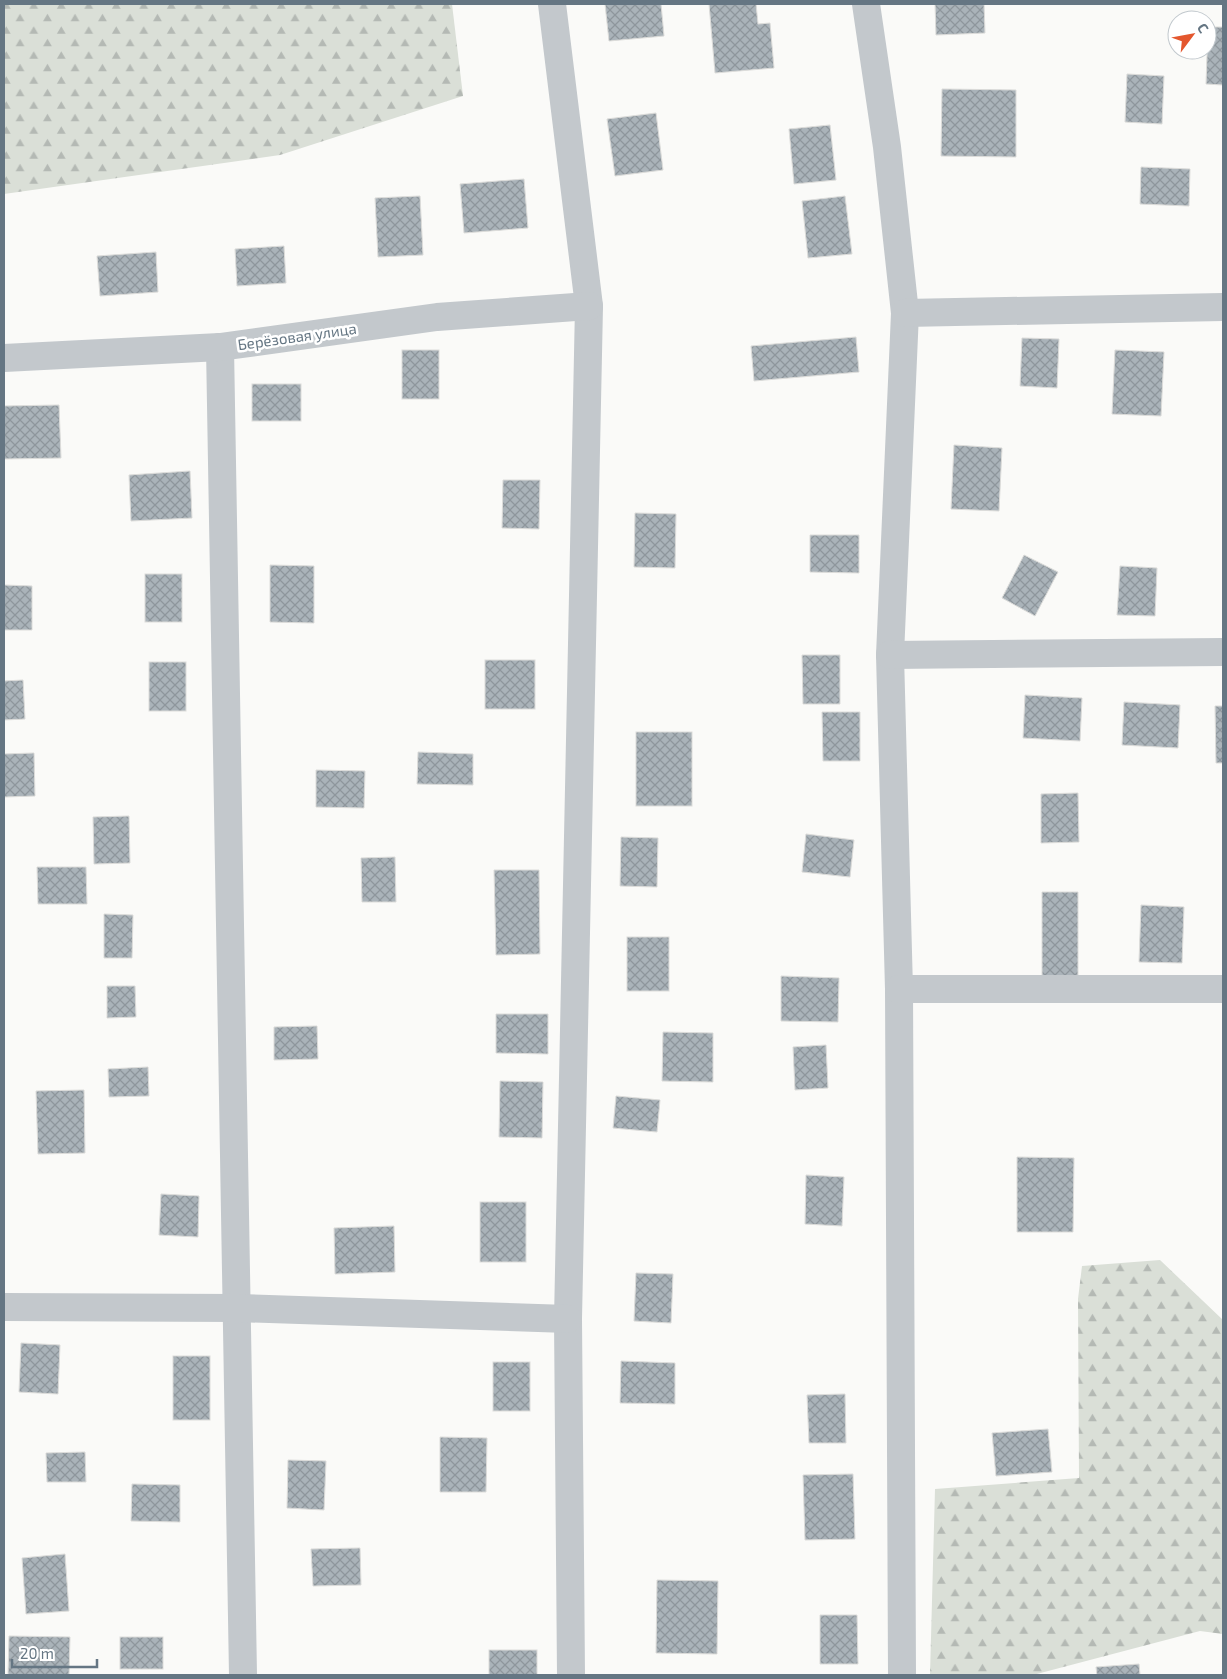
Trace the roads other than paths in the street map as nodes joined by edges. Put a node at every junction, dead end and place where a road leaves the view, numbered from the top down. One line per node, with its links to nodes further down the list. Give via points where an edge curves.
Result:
1 (552, 4): 3 (street)
2 (866, 4): 5 (street, via 887,147)
3 (589, 306): 6 (street, Берёзовая улица, via 437,317); 14 (street)
4 (1223, 307): 5 (street)
5 (905, 313): 9 (street)
6 (220, 347): 7 (street, Берёзовая улица); 13 (street)
7 (4, 358)
8 (1223, 652): 9 (street)
9 (890, 655): 10 (street)
10 (898, 989): 11 (street); 17 (street)
11 (1223, 989)
12 (4, 1307): 13 (street)
13 (238, 1308): 14 (street); 15 (street)
14 (568, 1319): 16 (street)
15 (244, 1675)
16 (571, 1675)
17 (902, 1675)

